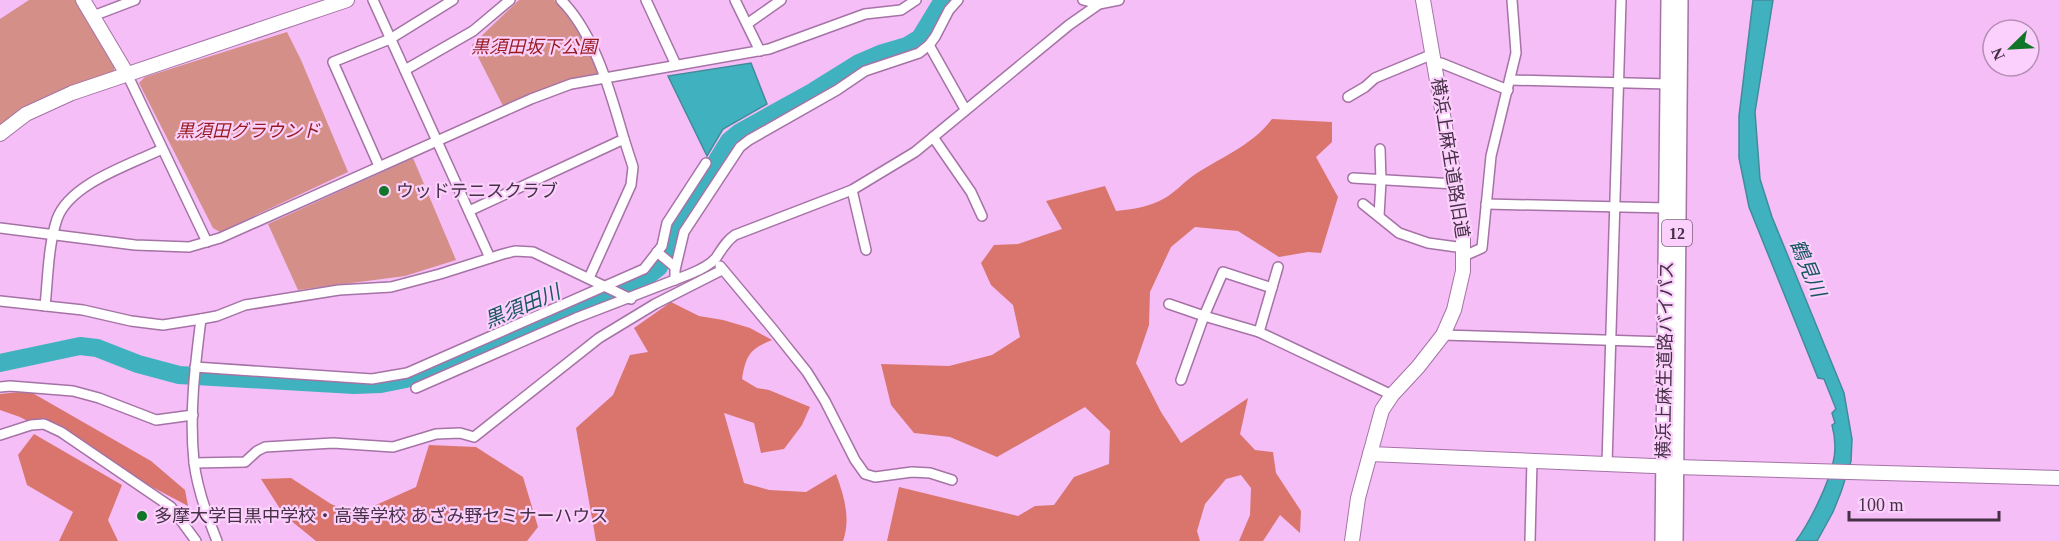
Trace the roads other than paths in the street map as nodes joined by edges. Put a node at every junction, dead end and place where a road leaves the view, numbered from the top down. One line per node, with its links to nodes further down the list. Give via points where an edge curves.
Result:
1 (82, 0): 21 (street)
2 (135, 0): 21 (street)
3 (347, 0): 29 (street)
4 (373, 0): 23 (street)
5 (453, 0): 23 (street)
6 (510, 0): 28 (street, via 473,31)
7 (561, 0): 30 (street, via 575,14)
8 (646, 0): 27 (street)
9 (735, 0): 22 (street)
10 (781, 0): 22 (street)
11 (916, 0): 25 (street, via 901,10 865,14 789,44)
12 (958, 0): 24 (street)
13 (1083, 0): 20 (street)
14 (1423, 0): 26 (street, 横浜上麻生道路旧道)
15 (1512, 0): 33 (street, via 1516,52)
16 (1621, 0): 31 (street)
17 (1669, 0): 32 (main road, 横浜上麻生道路バイパス / 12)
18 (1680, 0): 91 (main road, 横浜上麻生道路バイパス / 12)
19 (1113, 1): 20 (street)
20 (1099, 4): 35 (street)
21 (93, 16): 29 (street)
22 (747, 24): 25 (street)
23 (390, 39): 28 (street); 43 (street, via 333,62)
24 (929, 45): 35 (street); 63 (street, via 909,58 865,71 744,143 684,232)
25 (760, 51): 27 (street)
26 (1433, 58): 33 (street); 34 (street, via 1375,78); 46 (street, 横浜上麻生道路旧道)
27 (676, 65): 30 (street)
28 (405, 70): 39 (street)
29 (127, 74): 36 (street, via 47,103); 40 (street)
30 (606, 79): 38 (street); 39 (street, via 571,84)
31 (1618, 83): 32 (street); 33 (street); 50 (street)
32 (1668, 84): 51 (main road, 横浜上麻生道路バイパス / 12)
33 (1509, 85): 49 (street, via 1491,156)
34 (1348, 97)
35 (965, 109): 37 (street)
36 (0, 134)
37 (933, 137): 47 (street); 53 (street)
38 (624, 139): 52 (street); 66 (street, via 633,167 631,185)
39 (436, 141): 43 (street); 52 (street)
40 (162, 149): 56 (street, via 83,188 68,200); 57 (street)
41 (1380, 149): 45 (street)
42 (706, 163): 59 (street, via 667,224)
43 (380, 166): 57 (street)
44 (1353, 178): 45 (street)
45 (1381, 181): 46 (street); 54 (street)
46 (1455, 184): 60 (street, 横浜上麻生道路旧道)
47 (852, 190): 58 (street); 62 (street, via 735,235)
48 (1363, 204): 54 (street)
49 (1486, 204): 50 (street); 60 (street, via 1482,248)
50 (1615, 207): 51 (street); 78 (street)
51 (1667, 208): 79 (main road, 横浜上麻生道路バイパス / 12)
52 (469, 211): 61 (street)
53 (982, 216)
54 (1378, 216): 60 (street, via 1399,232)
55 (0, 228): 56 (street)
56 (53, 234): 57 (street, via 189,247); 73 (street)
57 (207, 242)
58 (866, 250)
59 (657, 252): 63 (street); 68 (street, via 644,269)
60 (1464, 252): 77 (street, 横浜上麻生道路旧道, via 1460,289)
61 (490, 258): 66 (street, via 524,250); 75 (street, via 391,287 339,290 245,305)
62 (715, 260): 65 (street); 67 (street)
63 (675, 267): 67 (street)
64 (1278, 267): 69 (street)
65 (722, 270): 89 (street, via 599,338 474,437 436,434 393,447 333,443 265,447 244,462); 93 (street, via 807,372 865,474 875,477 930,473)
66 (589, 278): 68 (street)
67 (675, 280): 70 (street)
68 (606, 286): 70 (street); 80 (street, via 407,373 389,377)
69 (1272, 288): 74 (street, via 1223,272); 76 (street)
70 (628, 297): 83 (street)
71 (0, 301): 73 (street)
72 (1169, 304): 74 (street)
73 (45, 306): 75 (street, via 163,325)
74 (1204, 316): 76 (street); 81 (street)
75 (201, 319): 80 (street)
76 (1259, 332): 84 (street)
77 (1443, 335): 78 (street); 84 (street, 横浜上麻生道路旧道)
78 (1611, 340): 79 (street); 90 (street)
79 (1665, 342): 91 (main road, 横浜上麻生道路バイパス / 12)
80 (195, 368): 85 (street)
81 (1181, 380)
82 (0, 387): 85 (street, via 73,392 156,420)
83 (416, 388)
84 (1392, 395): 87 (street, 横浜上麻生道路旧道, via 1378,421)
85 (193, 415): 89 (street)
86 (0, 435): 94 (street, via 44,424 61,432 171,507)
87 (1370, 454): 88 (street); 96 (street, 横浜上麻生道路旧道)
88 (1532, 461): 90 (street); 97 (street)
89 (194, 463): 95 (street)
90 (1607, 464): 91 (street)
91 (1670, 466): 92 (street); 98 (main road, 横浜上麻生道路バイパス / 12); 99 (main road, 横浜上麻生道路バイパス / 12)
92 (2059, 478)
93 (952, 480)
94 (196, 541)
95 (217, 541)
96 (1352, 541)
97 (1530, 541)
98 (1663, 541)
99 (1675, 541)

